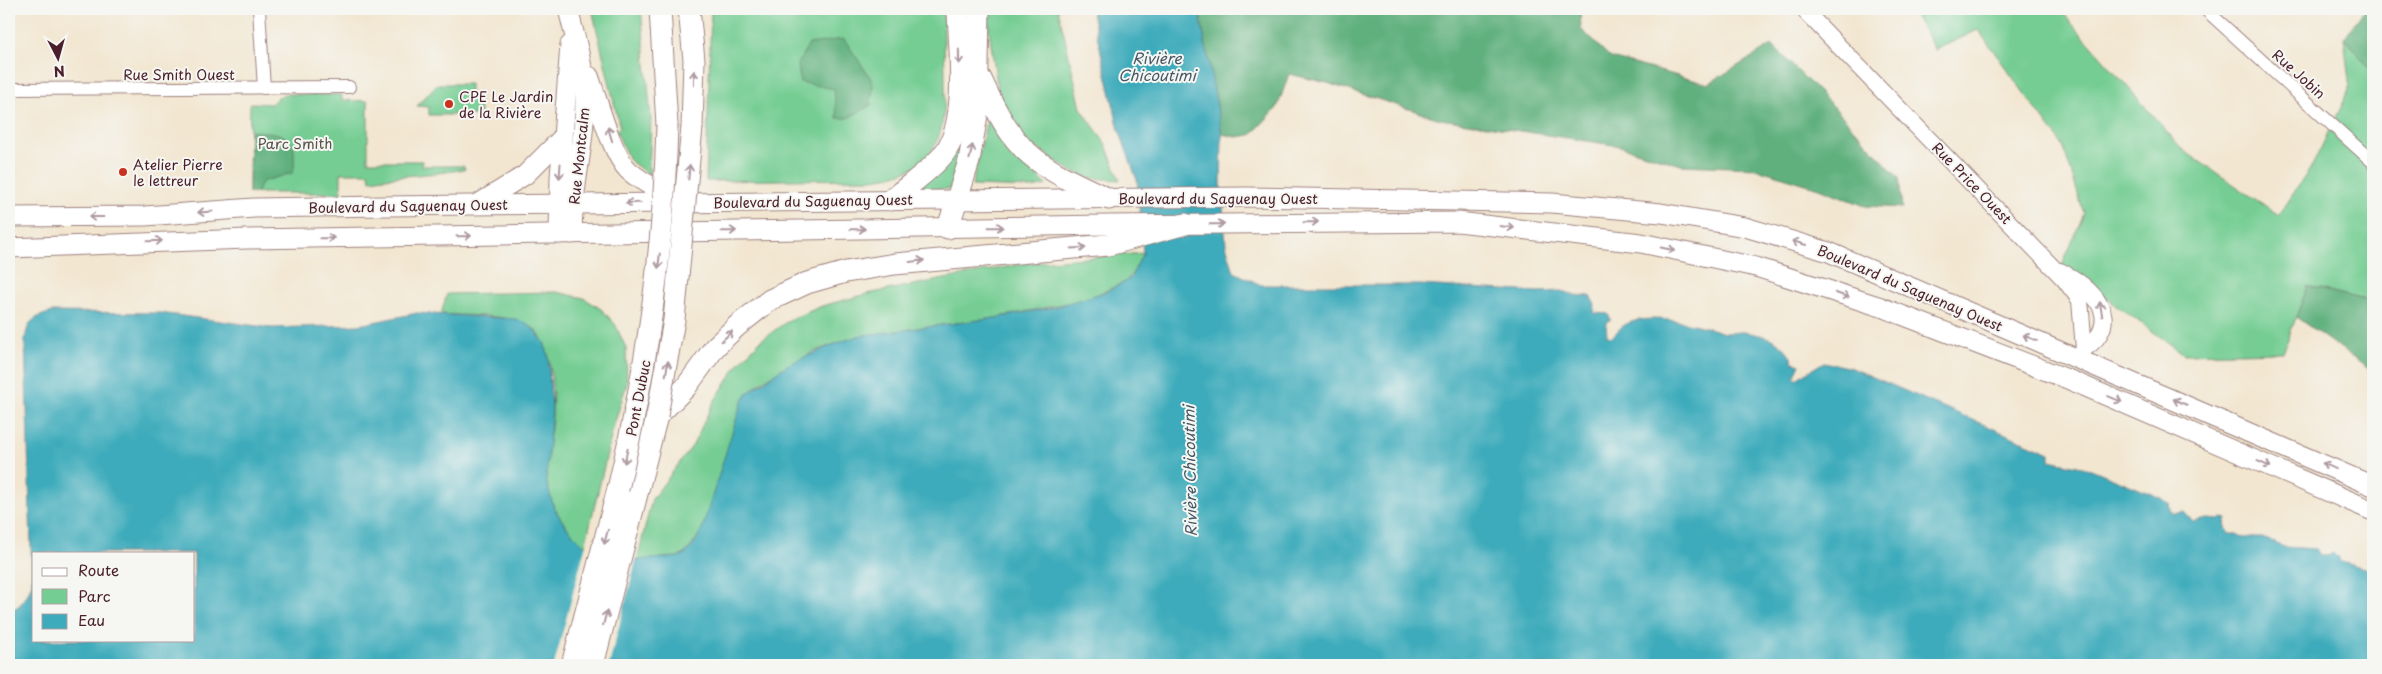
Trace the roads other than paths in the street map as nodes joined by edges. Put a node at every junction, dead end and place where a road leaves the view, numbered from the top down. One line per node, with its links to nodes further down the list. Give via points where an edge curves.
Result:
1 (259, 9): 12 (street)
2 (660, 9): 33 (main road, Pont Dubuc, one-way to 33, bridge, via 667,125 663,223 654,313 618,489)
3 (689, 9): 30 (main road, Pont Dubuc, one-way to 3, bridge, via 674,320 692,127 694,60)
4 (958, 9): 18 (main road, one-way to 18, via 959,108 956,132 939,160)
5 (979, 9): 10 (main road)
6 (1803, 9): 28 (street, Rue Price Ouest, via 2054,268 2080,280 2100,301 2104,327 2097,340)
7 (2205, 9): 15 (street, Rue Jobin)
8 (570, 15): 9 (main road, Rue Montcalm); 14 (main road, Rue Montcalm)
9 (580, 51): 19 (main road, one-way to 9, via 641,180 622,164); 20 (main road, Rue Montcalm, via 584,114)
10 (979, 74): 16 (main road, one-way to 10, via 972,146); 17 (main road, via 1002,122 1026,153 1059,176)
11 (349, 87): 12 (street, Rue Smith Ouest)
12 (264, 88): 13 (street, Rue Smith Ouest)
13 (9, 89)
14 (563, 138): 20 (main road, Rue Montcalm, one-way to 20); 21 (main road, via 525,176)
15 (2373, 162)
16 (958, 199): 17 (main road, Boulevard du Saguenay Ouest); 18 (main road, Boulevard du Saguenay Ouest); 24 (main road)
17 (1109, 199): 28 (main road, Boulevard du Saguenay Ouest, one-way to 17, via 1828,252 1745,227 1661,213 1552,203 1247,197)
18 (891, 200): 19 (main road, Boulevard du Saguenay Ouest)
19 (682, 203): 20 (main road, Boulevard du Saguenay Ouest, one-way to 20)
20 (565, 204): 21 (main road, Boulevard du Saguenay Ouest); 25 (main road, Rue Montcalm)
21 (476, 205): 22 (main road, Boulevard du Saguenay Ouest, one-way to 22, via 254,208 144,216)
22 (9, 217)
23 (1185, 224): 26 (main road); 29 (main road, Boulevard du Saguenay Ouest, one-way to 29, via 1458,222 1640,243 1756,267 1880,307)
24 (948, 228): 25 (main road, Boulevard du Saguenay Ouest, one-way to 24); 26 (main road, Boulevard du Saguenay Ouest, one-way to 26)
25 (566, 234): 27 (main road, Boulevard du Saguenay Ouest, one-way to 25, via 178,240)
26 (1108, 235): 30 (main road, one-way to 26, via 686,387 725,337 760,308 807,283 869,268)
27 (9, 248)
28 (2082, 354): 29 (main road); 31 (main road, Boulevard du Saguenay Ouest, one-way to 28)
29 (2070, 380): 32 (main road, Boulevard du Saguenay Ouest, one-way to 32)
30 (657, 416): 34 (main road, Pont Dubuc, one-way to 30)
31 (2373, 486)
32 (2373, 511)
33 (572, 665)
34 (593, 665)

